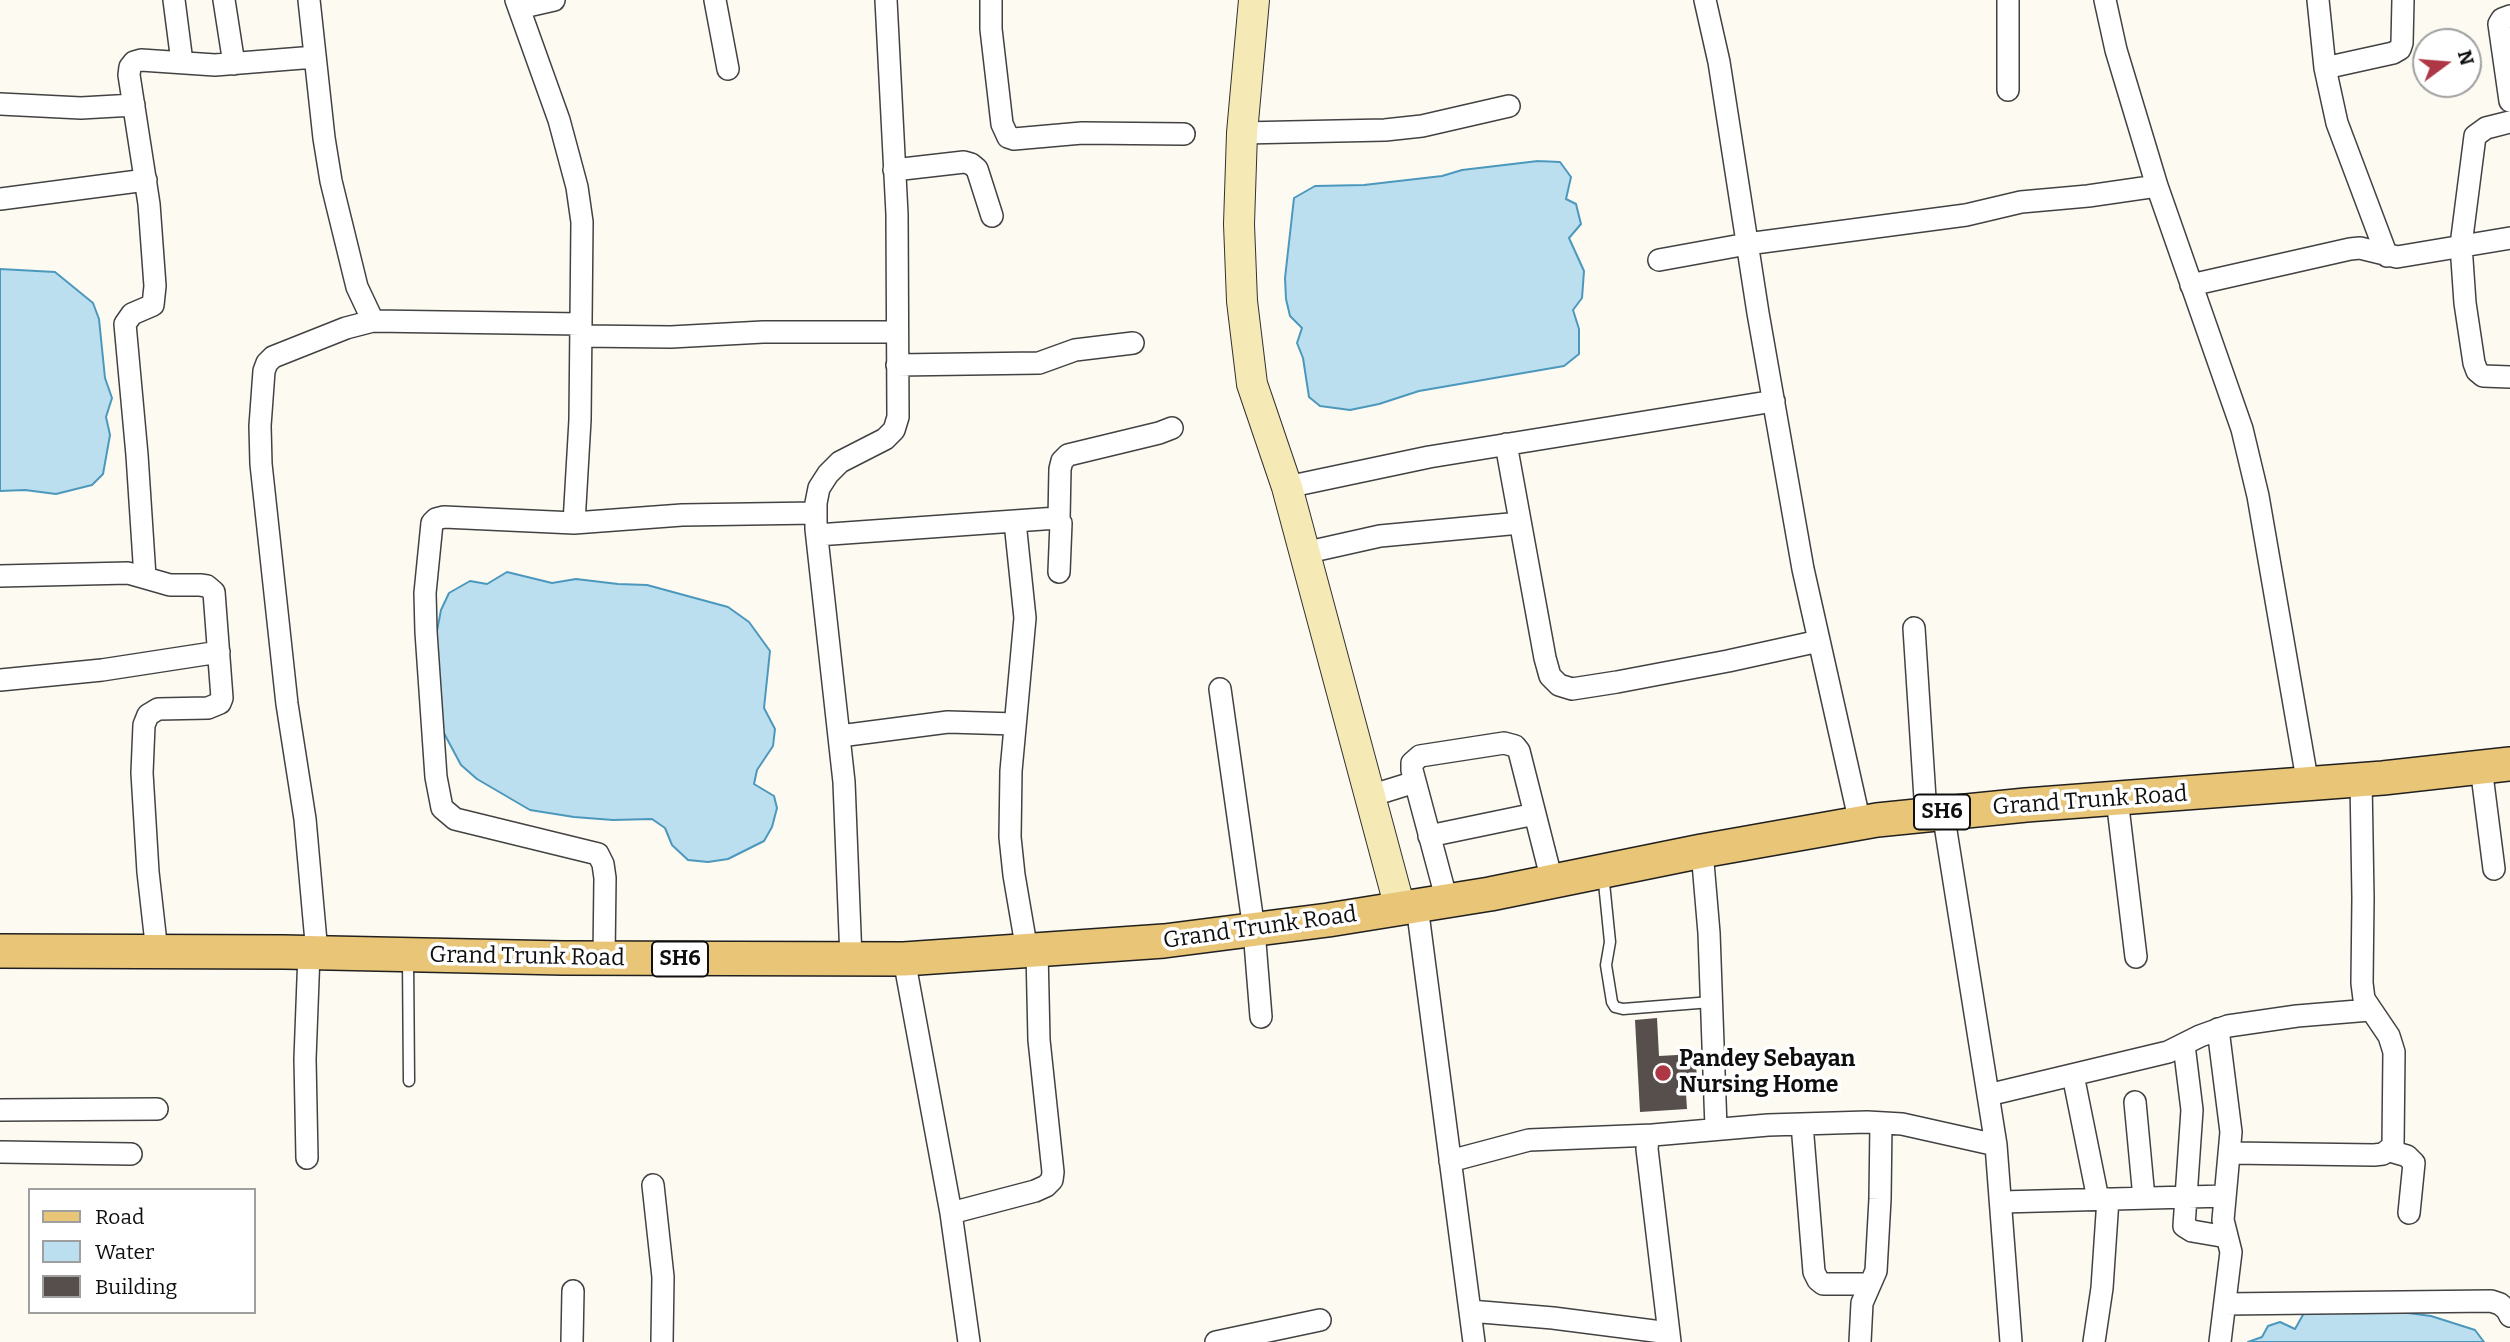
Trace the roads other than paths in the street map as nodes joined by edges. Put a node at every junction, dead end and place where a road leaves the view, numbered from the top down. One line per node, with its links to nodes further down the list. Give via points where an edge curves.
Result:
1 (174, 0): 17 (street)
2 (224, 0): 18 (street)
3 (309, 0): 16 (street)
4 (554, 0): 14 (street)
5 (715, 0): 20 (street)
6 (886, 0): 29 (street)
7 (991, 0): 28 (street, via 1002,124 1008,137)
8 (1254, 0): 27 (street)
9 (1705, 0): 35 (street)
10 (2008, 0): 21 (street)
11 (2105, 0): 31 (street)
12 (2318, 0): 19 (street)
13 (2403, 0): 19 (street, via 2400,49)
14 (518, 4): 41 (street, via 577,187 583,255)
15 (2510, 16): 22 (street, via 2499,24)
16 (315, 57): 18 (street); 40 (street, via 331,181 358,287)
17 (182, 62): 18 (street); 24 (street, via 134,62 129,75)
18 (234, 64)
19 (2325, 68): 37 (street, via 2344,146)
20 (728, 69)
21 (2008, 90)
22 (2510, 101)
23 (0, 104): 24 (street)
24 (134, 105): 30 (street)
25 (1508, 106): 27 (street, via 1422,127)
26 (2510, 122): 36 (street, via 2475,135)
27 (1242, 133): 49 (street, via 1242,302 1252,384)
28 (1184, 134)
29 (894, 170): 33 (street, via 971,163); 42 (street)
30 (146, 180): 32 (street); 59 (street, via 155,297 153,305 132,314 125,324)
31 (2157, 186): 35 (street); 39 (street)
32 (0, 199)
33 (992, 216)
34 (2510, 238): 36 (street)
35 (1747, 244): 38 (street); 46 (street)
36 (2461, 245): 37 (street); 45 (street, via 2477,371 2490,378)
37 (2387, 256): 39 (street, via 2350,249)
38 (1659, 260)
39 (2191, 285): 70 (street, via 2242,429 2258,495)
40 (373, 321): 41 (street); 86 (street, via 273,357 264,371 261,464 287,704 305,819)
41 (581, 330): 42 (street, via 671,337); 53 (street)
42 (897, 332): 44 (street)
43 (1133, 343): 44 (street, via 1075,350 1039,363)
44 (897, 365): 50 (street, via 894,429 885,439 840,461 819,488)
45 (2510, 377)
46 (1774, 401): 48 (street); 61 (street)
47 (1172, 428): 51 (street, via 1068,455 1060,469)
48 (1506, 444): 49 (street); 54 (street)
49 (1287, 487): 56 (street)
50 (816, 513): 53 (street, via 682,515); 55 (street)
51 (1059, 519): 52 (street); 57 (street)
52 (1014, 522): 55 (street); 65 (street, via 1024,618)
53 (574, 523): 89 (street, via 436,519 432,523 425,593 436,777 442,808 456,819 598,854 605,878)
54 (1520, 523): 56 (street, via 1391,534); 61 (street, via 1545,659 1550,676 1559,685 1572,689 1617,682)
55 (817, 535): 66 (street)
56 (1304, 553): 71 (street)
57 (1059, 572)
58 (0, 576): 59 (street, via 128,573)
59 (145, 578): 62 (street, via 170,585 200,584 214,592)
60 (1914, 628): 73 (street)
61 (1819, 640): 75 (street)
62 (219, 652): 63 (street); 85 (street, via 220,703 208,708 158,709 144,724 142,773)
63 (0, 680)
64 (1220, 689): 82 (street)
65 (1015, 724): 66 (street, via 948,722); 84 (street, via 1010,837)
66 (839, 736): 90 (street)
67 (2496, 766): 68 (main road, Grand Trunk Road / SH6); 78 (street)
68 (2361, 780): 70 (main road, Grand Trunk Road / SH6); 93 (street, via 2362,983)
69 (1415, 782): 71 (street); 74 (street, via 1412,763 1420,756 1511,744 1519,751); 76 (street)
70 (2308, 785): 72 (main road, Grand Trunk Road / SH6)
71 (1370, 796): 81 (street)
72 (2117, 799): 73 (main road, Grand Trunk Road / SH6); 88 (street)
73 (1934, 813): 75 (main road, Grand Trunk Road / SH6); 99 (street)
74 (1535, 814): 76 (street); 80 (street)
75 (1860, 822): 77 (main road, Grand Trunk Road / SH6)
76 (1429, 836): 81 (street)
77 (1702, 851): 79 (main road, Grand Trunk Road / SH6); 92 (street)
78 (2494, 869)
79 (1603, 871): 80 (main road, Grand Trunk Road / SH6); 92 (lane, via 1610,942 1606,965 1615,1007)
80 (1552, 881): 81 (main road, Grand Trunk Road / SH6)
81 (1400, 908): 82 (main road, Grand Trunk Road / SH6); 113 (street)
82 (1254, 930): 84 (main road, Grand Trunk Road / SH6); 94 (street)
83 (0, 951): 85 (main road, Grand Trunk Road / SH6)
84 (1032, 951): 91 (main road, Grand Trunk Road / SH6); 120 (street, via 1052,1180 1035,1191)
85 (157, 952): 86 (main road, Grand Trunk Road / SH6)
86 (313, 953): 87 (main road, Grand Trunk Road / SH6); 112 (street, via 305,1059)
87 (408, 955): 89 (main road, Grand Trunk Road / SH6); 98 (lane)
88 (2136, 957)
89 (604, 958): 90 (main road, Grand Trunk Road / SH6)
90 (851, 959): 91 (main road, Grand Trunk Road / SH6)
91 (904, 959): 120 (street)
92 (1711, 1002): 105 (street)
93 (2370, 1010): 95 (street); 108 (street, via 2389,1036 2394,1052 2394,1140)
94 (1261, 1017)
95 (2218, 1029): 96 (street); 110 (street)
96 (2184, 1045): 97 (street); 116 (street, via 2192,1110)
97 (2073, 1075): 99 (street); 118 (street)
98 (409, 1081)
99 (1988, 1095): 107 (street)
100 (2135, 1102): 117 (street)
101 (157, 1109): 102 (street)
102 (0, 1110)
103 (1881, 1123): 104 (street); 107 (street); 123 (street, via 1876,1271)
104 (1802, 1124): 105 (street); 123 (street, via 1814,1272 1824,1284)
105 (1716, 1128): 106 (street)
106 (1653, 1135): 113 (street, via 1529,1140); 129 (street, via 1648,1139 1648,1159)
107 (1996, 1145): 119 (street)
108 (2390, 1151): 110 (street, via 2374,1155); 121 (street, via 2414,1163)
109 (0, 1152): 111 (street)
110 (2231, 1153): 115 (street)
111 (131, 1154)
112 (307, 1158)
113 (1450, 1161): 126 (street)
114 (653, 1185): 131 (street, via 663,1277)
115 (2225, 1196): 116 (street); 122 (street)
116 (2186, 1197): 117 (street); 122 (street, via 2187,1229)
117 (2144, 1198): 118 (street)
118 (2103, 1199): 119 (street); 137 (street, via 2102,1288)
119 (2002, 1202): 136 (street)
120 (951, 1213): 132 (street)
121 (2409, 1213)
122 (2227, 1237): 125 (street, via 2231,1252)
123 (1871, 1284): 135 (street, via 1862,1304)
124 (573, 1291): 130 (street)
125 (2225, 1304): 127 (street, via 2491,1301); 138 (street)
126 (1470, 1311): 129 (street, via 1553,1318); 134 (street)
127 (2510, 1316)
128 (1320, 1320): 133 (street)
129 (1670, 1338)
130 (572, 1342)
131 (662, 1342)
132 (969, 1342)
133 (1216, 1342)
134 (1474, 1342)
135 (1860, 1342)
136 (2011, 1342)
137 (2094, 1342)
138 (2220, 1342)

